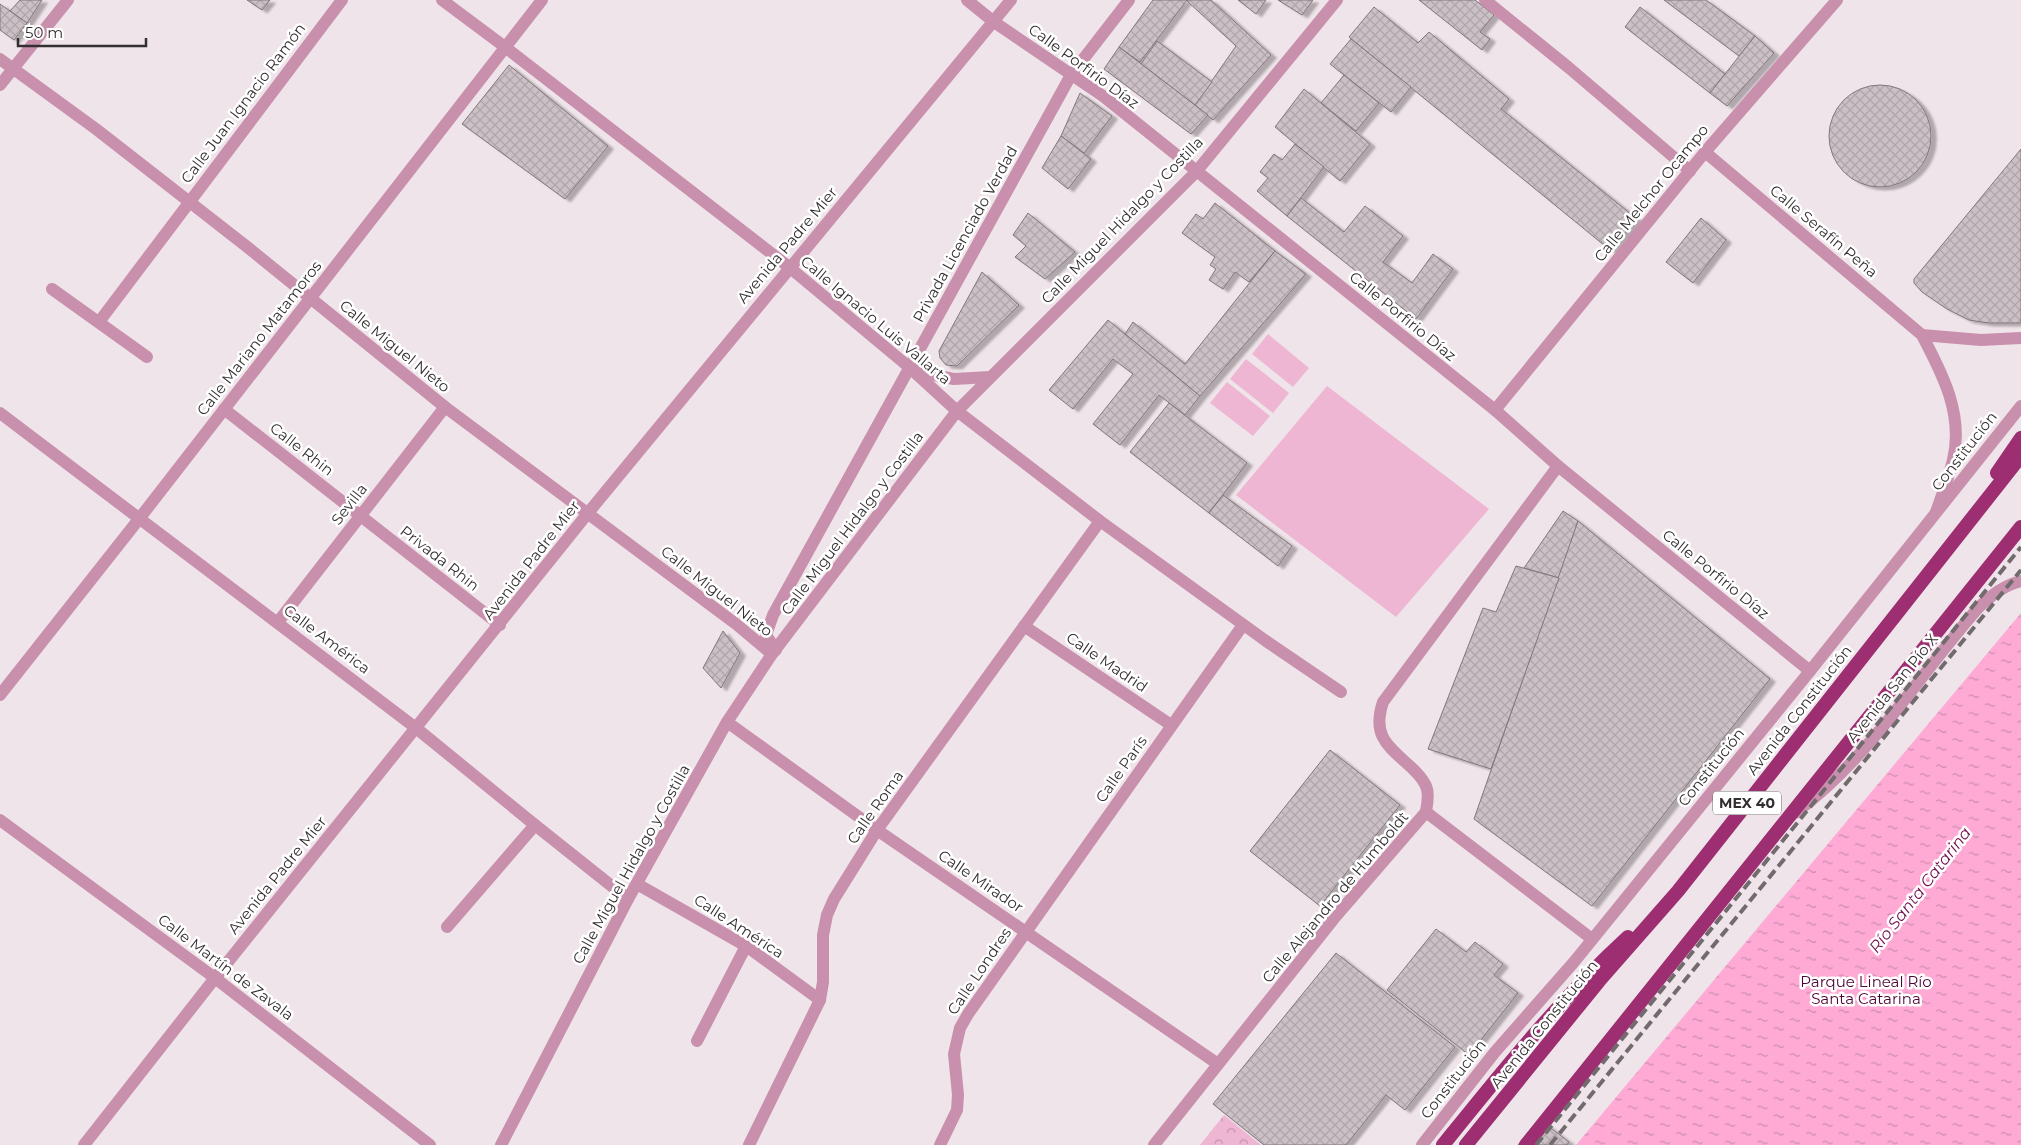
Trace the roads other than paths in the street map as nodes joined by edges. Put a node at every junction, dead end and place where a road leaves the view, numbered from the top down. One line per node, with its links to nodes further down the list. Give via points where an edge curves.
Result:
1 (68, 0): 14 (street)
2 (342, 0): 20 (street, Calle Juan Ignacio Ramón)
3 (442, 0): 12 (street, Calle Ignacio Luis Vallarta)
4 (542, 0): 12 (street, Calle Mariano Matamoros)
5 (967, 0): 11 (street, Calle Porfirio Díaz)
6 (1011, 0): 11 (street, Avenida Padre Mier)
7 (1129, 0): 15 (street, Privada Licenciado Verdad)
8 (1337, 0): 19 (street, Calle Miguel Hidalgo y Costilla)
9 (1485, 0): 18 (street)
10 (1836, 0): 17 (street, Calle Melchor Ocampo)
11 (994, 22): 15 (street, Calle Porfirio Díaz); 21 (street, Avenida Padre Mier)
12 (505, 47): 21 (street, Calle Ignacio Luis Vallarta); 23 (street, Calle Mariano Matamoros)
13 (0, 59): 14 (street, Calle Miguel Nieto)
14 (13, 68): 16 (street); 20 (street, Calle Miguel Nieto)
15 (1071, 75): 19 (street, Calle Porfirio Díaz, via 1103,96); 28 (street, Privada Licenciado Verdad)
16 (0, 85)
17 (1705, 152): 18 (street, Calle Melchor Ocampo); 25 (street, Calle Serafín Peña)
18 (1690, 171): 33 (street, Calle Melchor Ocampo)
19 (1196, 172): 29 (street, Calle Miguel Hidalgo y Costilla); 33 (street, Calle Porfirio Díaz)
20 (188, 201): 23 (street, Calle Miguel Nieto); 24 (street, Calle Juan Ignacio Ramón)
21 (790, 267): 28 (street, Calle Ignacio Luis Vallarta); 39 (street, Avenida Padre Mier)
22 (52, 289): 24 (street)
23 (311, 298): 31 (street, Calle Miguel Nieto); 32 (street, Calle Mariano Matamoros)
24 (99, 322): 27 (street)
25 (1922, 335): 26 (street, via 1980,340); 40 (street, Calle Serafín Peña, via 1948,387 1955,422 1953,460)
26 (2021, 338)
27 (147, 357)
28 (909, 368): 29 (street, via 954,379); 34 (street, Calle Ignacio Luis Vallarta); 51 (street, Privada Licenciado Verdad, via 773,615 766,635)
29 (990, 377): 34 (street, Calle Miguel Hidalgo y Costilla)
30 (2021, 406): 40 (street, Constitución)
31 (446, 407): 39 (street, Calle Miguel Nieto); 41 (street, Sevilla)
32 (224, 409): 41 (street, Calle Rhin); 42 (street, Calle Mariano Matamoros)
33 (1494, 410): 38 (street, Calle Porfirio Díaz)
34 (957, 411): 43 (street, Calle Ignacio Luis Vallarta); 51 (street, Calle Miguel Hidalgo y Costilla)
35 (0, 414): 42 (street, Calle América)
36 (2021, 438): 44 (highway)
37 (2021, 456): 44 (highway, Avenida Constitución / MEX 40)
38 (1558, 466): 52 (street, Calle Porfirio Díaz); 58 (street, Calle Alejandro de Humboldt, via 1383,702 1378,716 1380,732 1427,788)
39 (588, 513): 48 (street, Avenida Padre Mier); 51 (street, Calle Miguel Nieto)
40 (1936, 514): 52 (street, Constitución)
41 (360, 516): 47 (street, Sevilla); 48 (street, Privada Rhin)
42 (140, 519): 47 (street, Calle América); 54 (street, Calle Mariano Matamoros)
43 (1100, 522): 49 (street, Calle Ignacio Luis Vallarta); 50 (street, Calle Roma)
44 (1966, 523): 64 (highway, Avenida Constitución / MEX 40)
45 (2021, 527): 59 (highway, MEX 40)
46 (2021, 581): 59 (street, Avenida San Pío X, via 2009,584 1979,607 1862,752 1831,784)
47 (278, 622): 57 (street, Calle América)
48 (500, 625): 57 (street, Avenida Padre Mier)
49 (1243, 625): 53 (street, Calle Ignacio Luis Vallarta); 56 (street, Calle París)
50 (1024, 626): 56 (street, Calle Madrid); 62 (street, Calle Roma)
51 (774, 652): 55 (street, Calle Miguel Hidalgo y Costilla)
52 (1810, 671): 68 (street, Constitución)
53 (1342, 692)
54 (0, 695)
55 (728, 722): 62 (street, Calle Mirador); 63 (street, Calle Miguel Hidalgo y Costilla)
56 (1171, 726): 67 (street, Calle París)
57 (416, 728): 61 (street, Calle América); 70 (street, Avenida Padre Mier)
58 (1426, 812): 68 (street); 73 (street, Calle Alejandro de Humboldt, via 1336,916)
59 (1788, 818): 83 (highway, MEX 40)
60 (0, 820): 70 (street, Calle Martín de Zavala)
61 (535, 826): 65 (street, Calle América); 66 (street)
62 (877, 830): 67 (street, Calle Mirador); 71 (street, Calle Roma, via 827,915)
63 (637, 884): 65 (street, Calle Miguel Hidalgo y Costilla); 69 (street, Calle América)
64 (1678, 891): 81 (highway, via 1590,972 1507,1065); 82 (highway, Avenida Constitución / MEX 40)
65 (628, 899): 74 (street, Calle Miguel Hidalgo y Costilla)
66 (447, 927)
67 (1025, 931): 73 (street, Calle Mirador); 78 (street, Calle Londres, via 960,1028 954,1054 958,1095 956,1110)
68 (1592, 940): 80 (street, Constitución, via 1495,1052)
69 (746, 946): 71 (street, Calle América); 72 (street)
70 (215, 978): 75 (street, Avenida Padre Mier); 76 (street, Calle Martín de Zavala)
71 (820, 1000): 77 (street, Calle Roma)
72 (697, 1041)
73 (1218, 1064): 79 (street, Calle Alejandro de Humboldt)
74 (504, 1144)
75 (84, 1145)
76 (430, 1145)
77 (749, 1145)
78 (940, 1145)
79 (1154, 1145)
80 (1422, 1145)
81 (1443, 1145)
82 (1466, 1145)
83 (1526, 1145)

